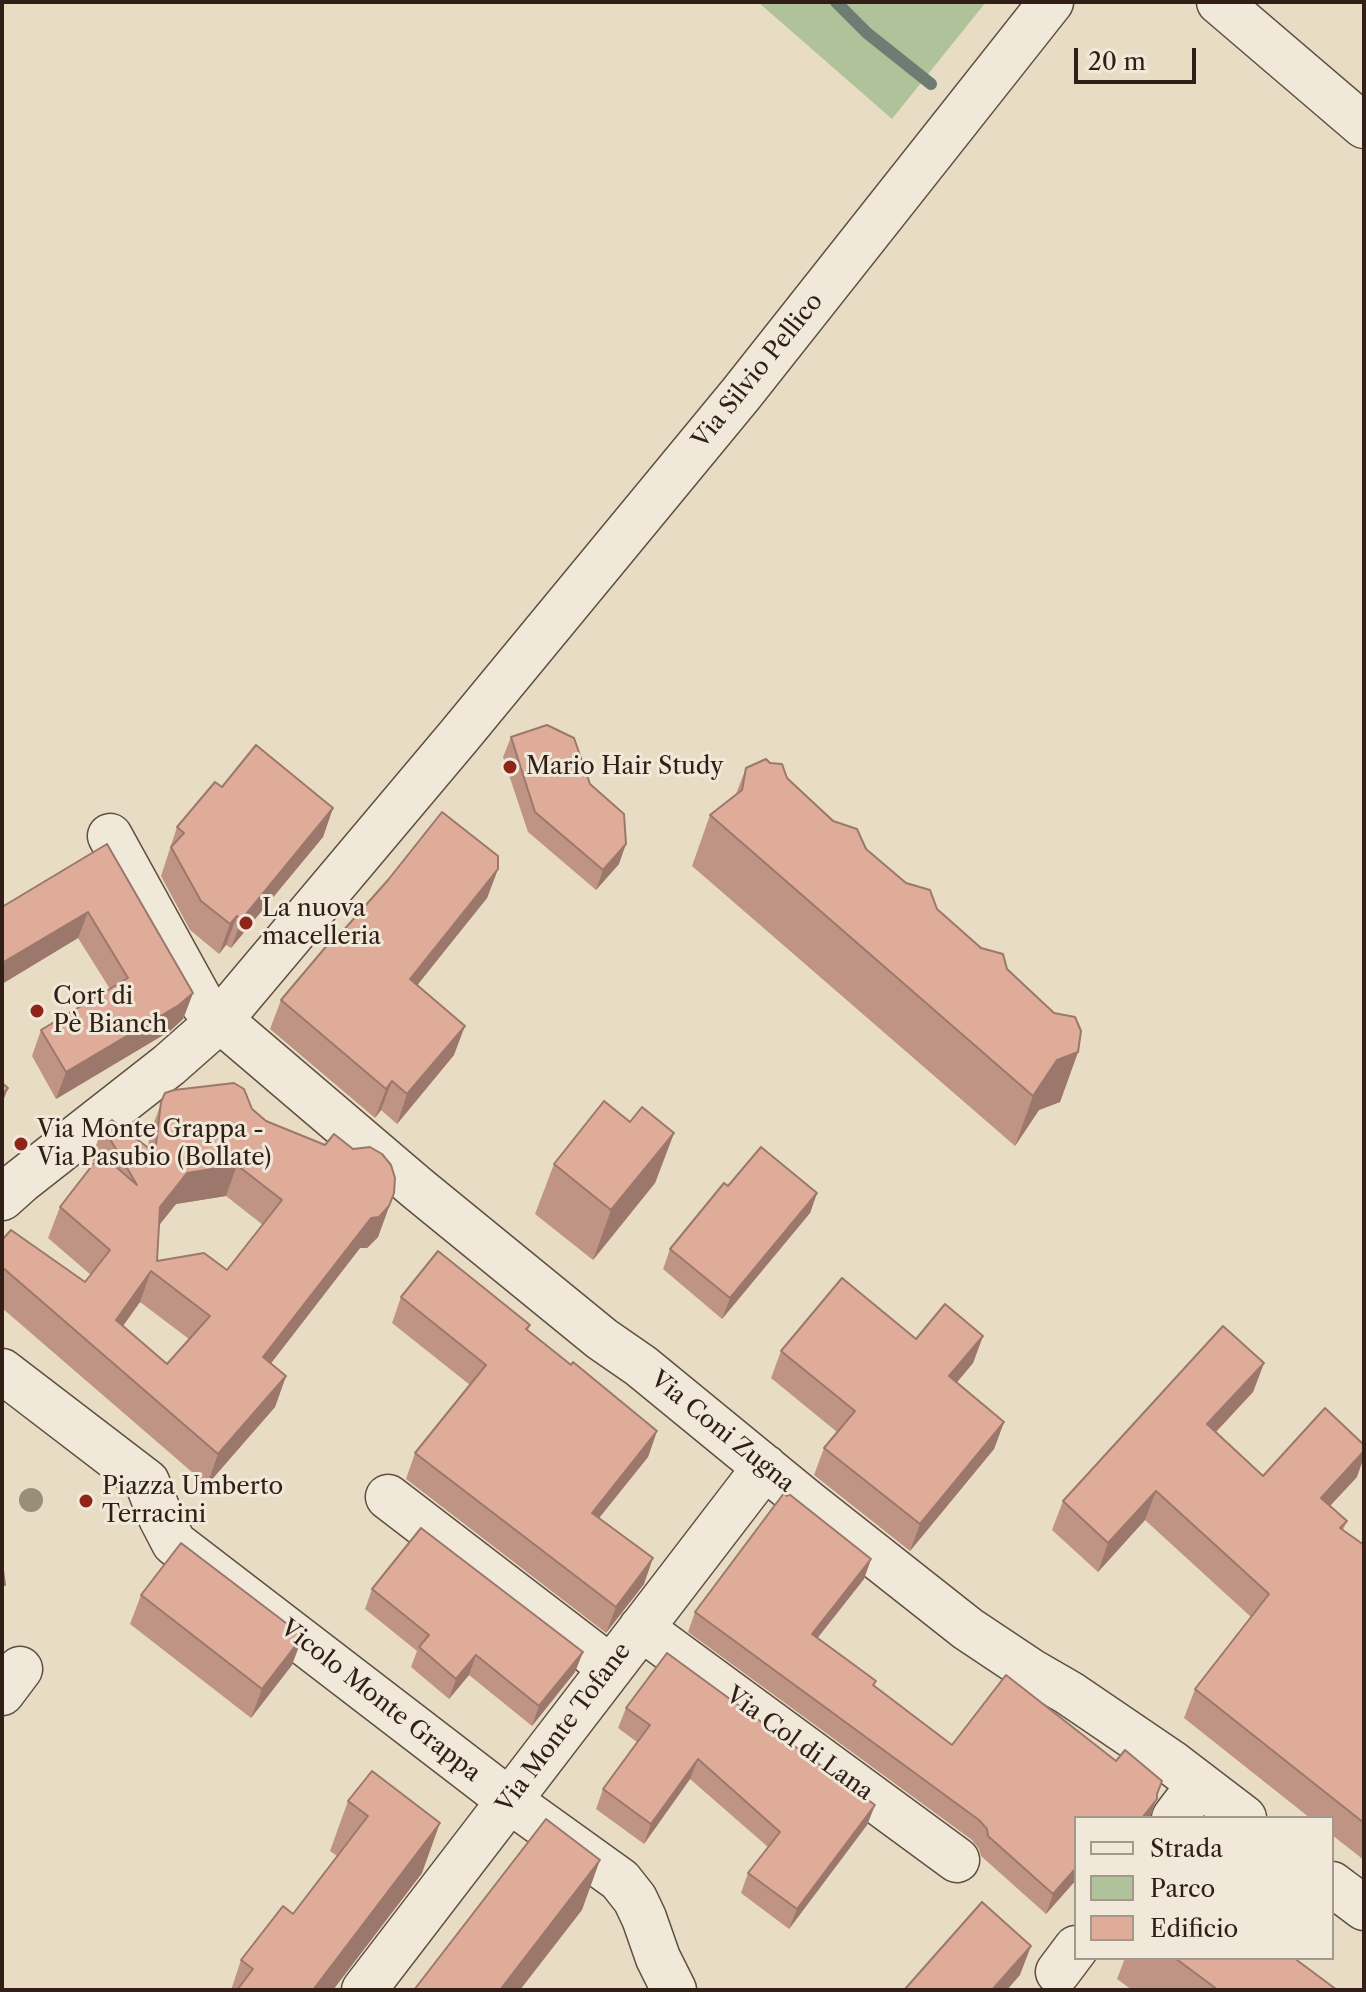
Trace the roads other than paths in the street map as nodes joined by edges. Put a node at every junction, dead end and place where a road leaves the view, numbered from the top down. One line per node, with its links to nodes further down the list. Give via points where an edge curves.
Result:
1 (1051, 2): 5 (street, Via Silvio Pellico, via 741,394)
2 (1219, 2): 3 (street)
3 (1364, 126)
4 (110, 836): 5 (street, Via Coni Zugna, via 202,1003)
5 (220, 1020): 6 (street, Via Silvio Pellico); 8 (street, Via Coni Zugna, via 417,1188)
6 (2, 1198)
7 (2, 1371): 13 (street, Vicolo Monte Grappa, via 147,1482 174,1543)
8 (765, 1467): 10 (street, Via Monte Tofane); 12 (street, Via Coni Zugna, via 968,1629 1172,1763)
9 (388, 1497): 11 (street)
10 (641, 1628): 11 (street, Via Monte Tofane); 15 (street, Via Col di Lana)
11 (611, 1668): 13 (street, Via Monte Tofane)
12 (1187, 1802): 14 (street, Via Coni Zugna)
13 (500, 1812): 18 (street, Via Monte Tofane); 19 (street, Vicolo Monte Grappa, via 620,1880 640,1908)
14 (1237, 1816)
15 (957, 1860)
16 (1334, 1886): 17 (street)
17 (1364, 1908)
18 (364, 1990)
19 (674, 1990)

